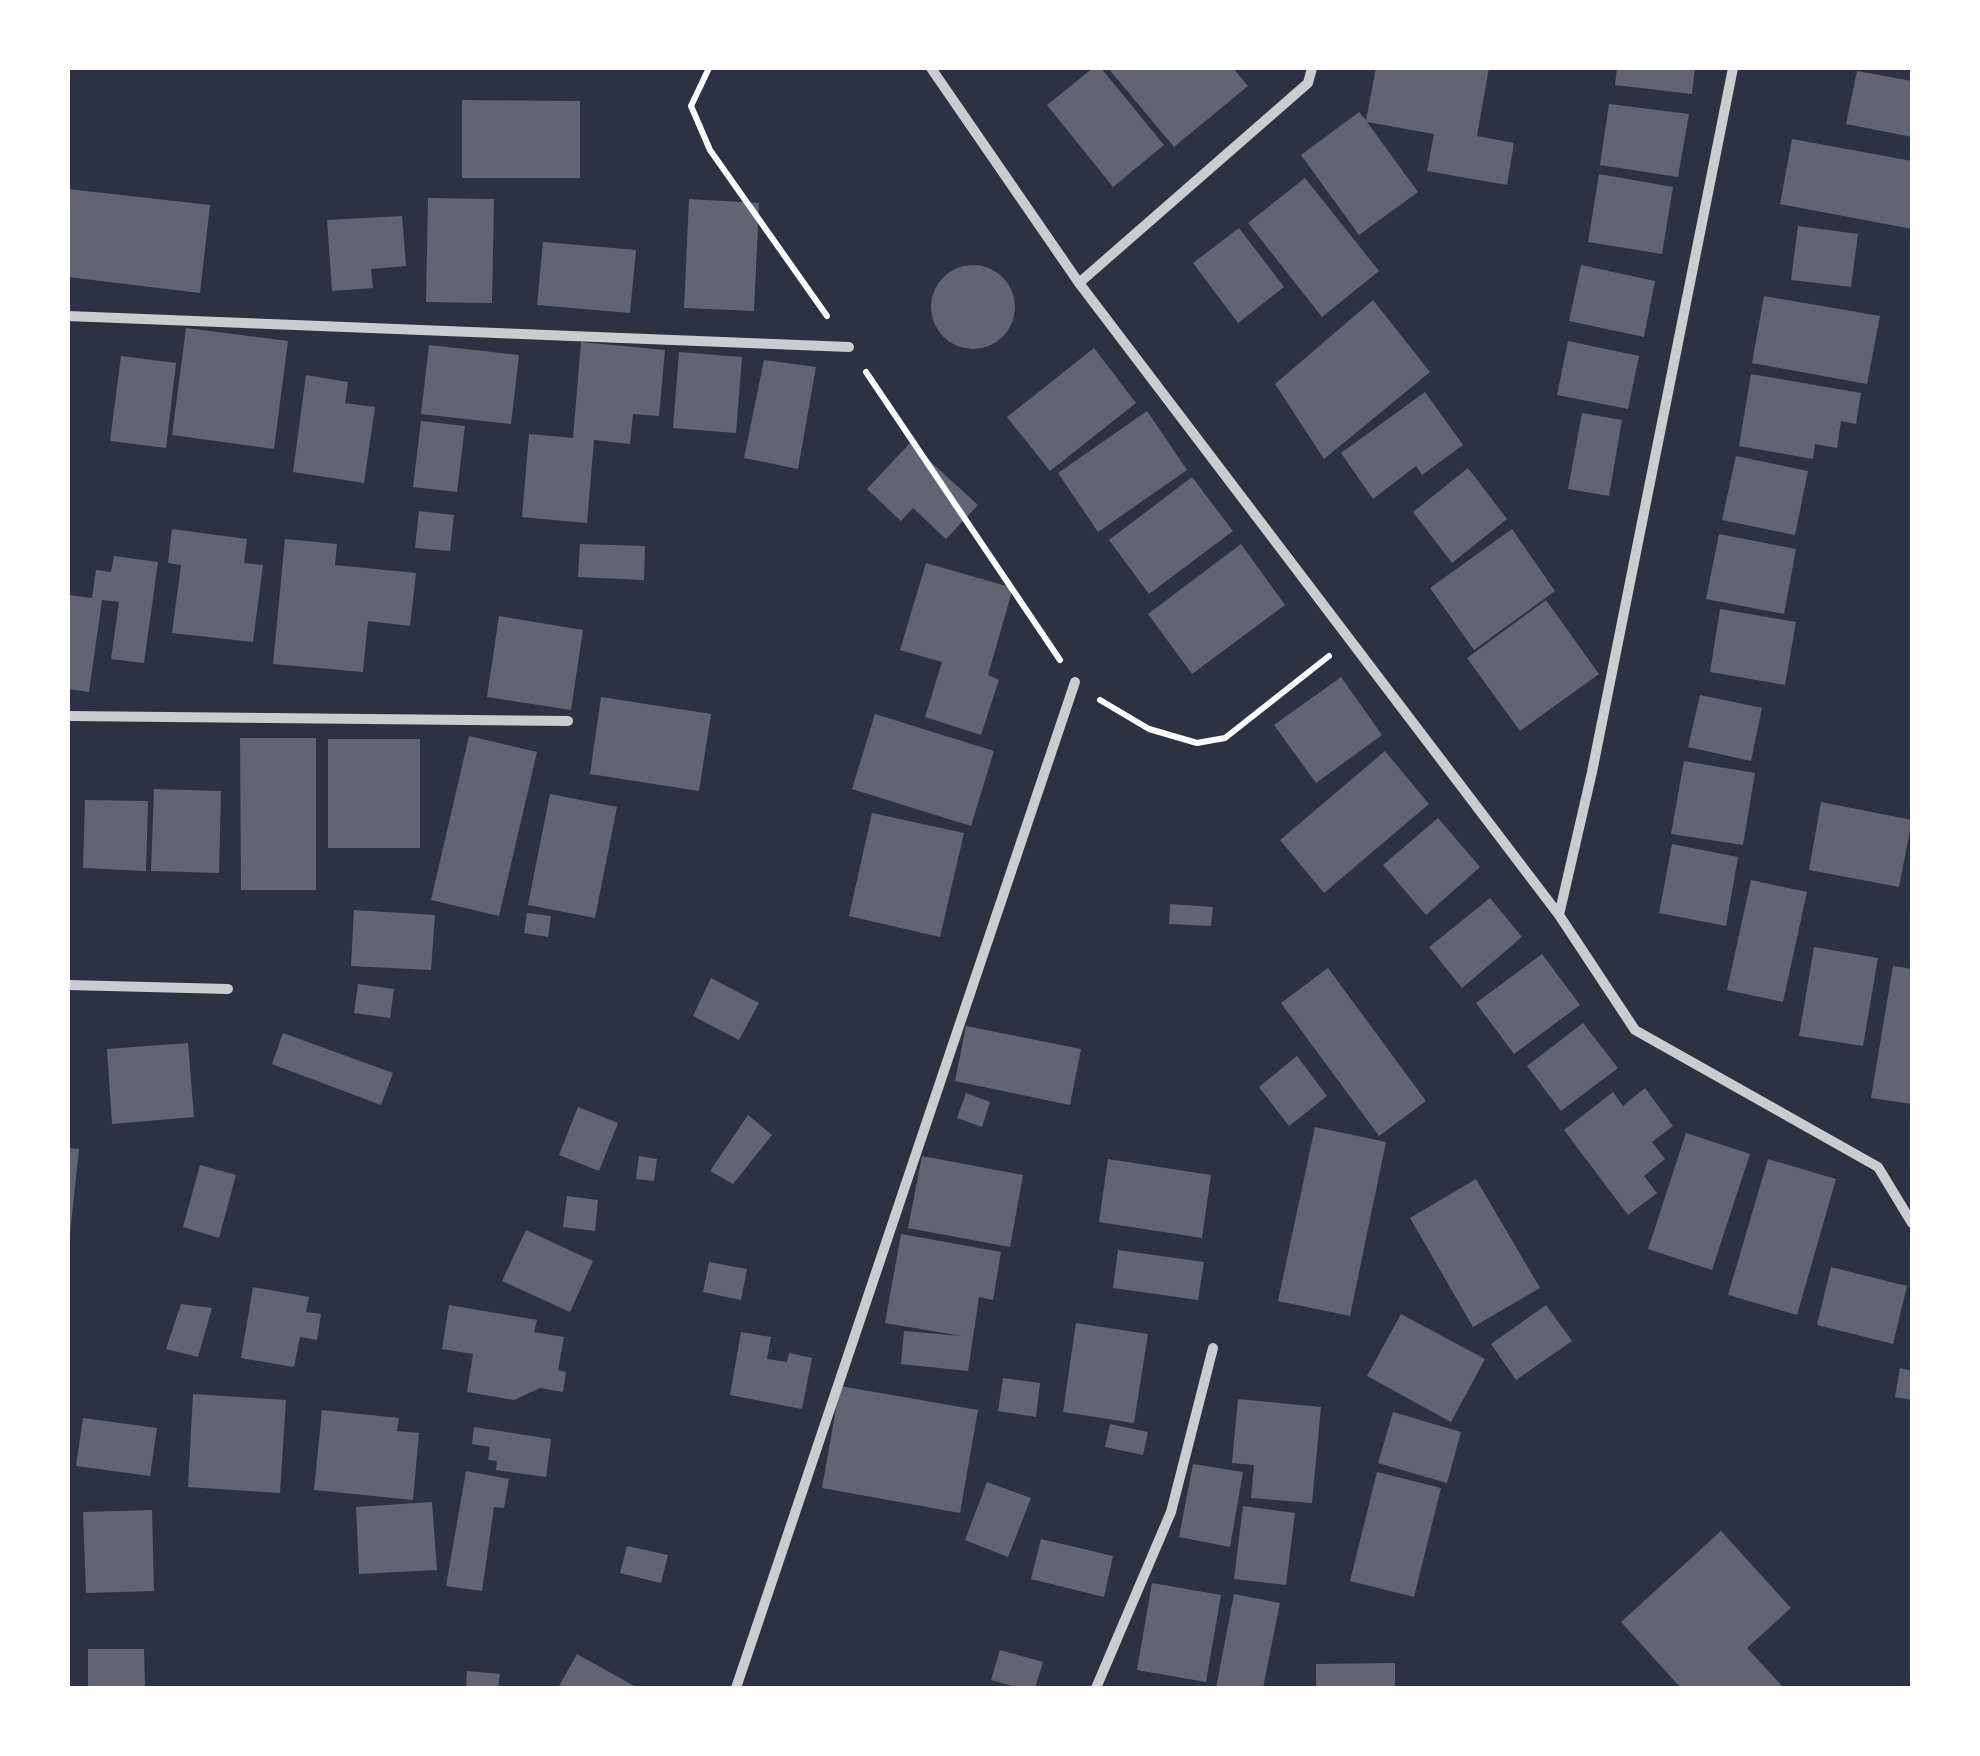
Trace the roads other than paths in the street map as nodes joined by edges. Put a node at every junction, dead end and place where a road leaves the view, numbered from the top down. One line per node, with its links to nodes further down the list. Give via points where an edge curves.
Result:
1 (932, 68): 4 (street)
2 (1312, 68): 4 (street, via 1308,83)
3 (1734, 68): 10 (street)
4 (1079, 283): 10 (street)
5 (68, 316): 6 (street)
6 (849, 347)
7 (1075, 682): 15 (street)
8 (68, 716): 9 (street)
9 (568, 722)
10 (1559, 915): 13 (street, via 1635,1030 1878,1167)
11 (68, 984): 12 (street)
12 (228, 989)
13 (1912, 1222)
14 (1212, 1348): 16 (street, via 1171,1512)
15 (736, 1688)
16 (1096, 1688)

